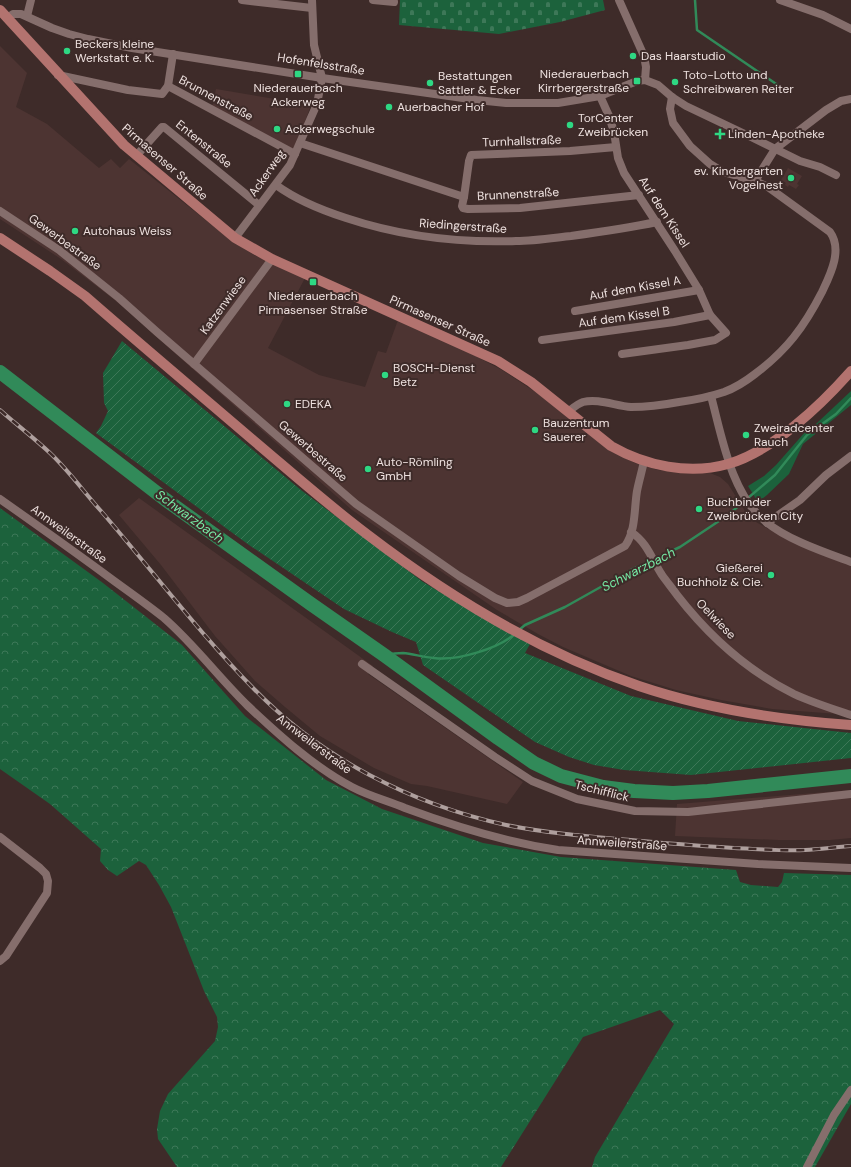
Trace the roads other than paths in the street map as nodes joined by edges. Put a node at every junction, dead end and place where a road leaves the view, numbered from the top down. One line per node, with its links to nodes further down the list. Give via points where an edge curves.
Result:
1 (31, 0): 9 (street)
2 (242, 0): 7 (street)
3 (373, 0): 6 (street)
4 (620, 0): 15 (street, via 644,56)
5 (780, 0): 11 (street, via 823,15)
6 (394, 2)
7 (312, 4): 14 (street, Ackerweg, via 315,51)
8 (0, 10): 10 (main road)
9 (27, 16): 10 (street, Hofenfelsstraße, via 17,13); 12 (street, Hofenfelsstraße, via 52,28 88,39)
10 (7, 18): 13 (main road, Pirmasenser Straße)
11 (851, 29)
12 (173, 54): 14 (street, Hofenfelsstraße); 16 (street, Brunnenstraße)
13 (58, 75): 16 (street, Brunnenstraße, via 156,94 162,94); 24 (main road, Pirmasenser Straße)
14 (322, 78): 17 (street, Hofenfelsstraße, via 506,103 558,103); 20 (street, Ackerweg, via 317,104)
15 (645, 80): 17 (street, Hofenfelsstraße); 18 (street, via 658,85)
16 (168, 86): 23 (street, Brunnenstraße)
17 (600, 96): 21 (street, Auf dem Kissel, via 610,121)
18 (672, 97): 22 (street); 26 (street, via 670,109 673,123 698,154 723,172)
19 (851, 99): 22 (street, via 841,101 826,110)
20 (300, 144): 23 (street, Ackerweg); 29 (street, Brunnenstraße)
21 (616, 147): 28 (street, Auf dem Kissel, via 620,165); 29 (street, Turnhallstraße, via 471,155)
22 (776, 149): 25 (street); 26 (street)
23 (295, 154): 27 (street, Ackerweg)
24 (136, 156): 30 (street, Entenstraße, via 164,127); 34 (main road, Pirmasenser Straße)
25 (836, 175)
26 (755, 181): 43 (street, via 768,186 830,232 835,239 834,260 816,302 786,347 748,379 725,392)
27 (276, 185): 30 (street, Ackerweg); 32 (street, Riedingerstraße, via 292,197 308,204 370,226 451,239 518,242 603,232)
28 (638, 194): 29 (street, Brunnenstraße, via 520,208 463,208); 32 (street, Auf dem Kissel)
29 (464, 197)
30 (259, 205): 34 (street, Ackerweg)
31 (0, 211): 41 (street, Gewerbestraße, via 86,271)
32 (657, 222): 36 (street, Auf dem Kissel)
33 (0, 238): 54 (main road, via 85,296 367,535 471,606 541,644 598,671 638,686 684,700 734,710)
34 (235, 238): 35 (main road, Pirmasenser Straße)
35 (272, 259): 41 (street, Katzenwiese); 44 (main road, Pirmasenser Straße, via 498,361 532,382)
36 (698, 290): 37 (street, Auf dem Kissel A); 38 (street, Auf dem Kissel)
37 (575, 311)
38 (710, 315): 39 (street, Auf dem Kissel B); 40 (street, Auf dem Kissel, via 726,333 715,340)
39 (542, 340)
40 (622, 354)
41 (194, 364): 50 (street, Gewerbestraße, via 356,504 495,598 507,602 518,602 527,598 625,546)
42 (851, 371): 47 (main road, Pirmasenser Straße, via 822,402 788,430 756,451)
43 (710, 396): 44 (street, via 647,407 582,402); 47 (street)
44 (568, 412): 46 (main road, Pirmasenser Straße, via 611,446)
45 (851, 456): 49 (street, via 800,500)
46 (644, 461): 47 (main road, Pirmasenser Straße, via 684,468 704,468); 50 (street)
47 (730, 463): 49 (street, via 740,491)
48 (0, 499): 57 (street, Annweilerstraße, via 140,599 189,642 249,708 290,744 353,787 441,822 530,846 758,864)
49 (767, 524): 51 (street, via 786,535)
50 (631, 532): 53 (street, Oelwiese, via 643,542 659,570 694,616 749,666 795,694)
51 (851, 562)
52 (362, 664): 55 (street, Tschifflick, via 532,781 577,799 635,811 688,812)
53 (851, 715)
54 (851, 724)
55 (851, 794)
56 (0, 837): 58 (street, via 43,871 48,880 48,888 47,894 6,956)
57 (851, 868)
58 (0, 961)
59 (851, 1090): 60 (street, via 834,1115)
60 (807, 1167)

